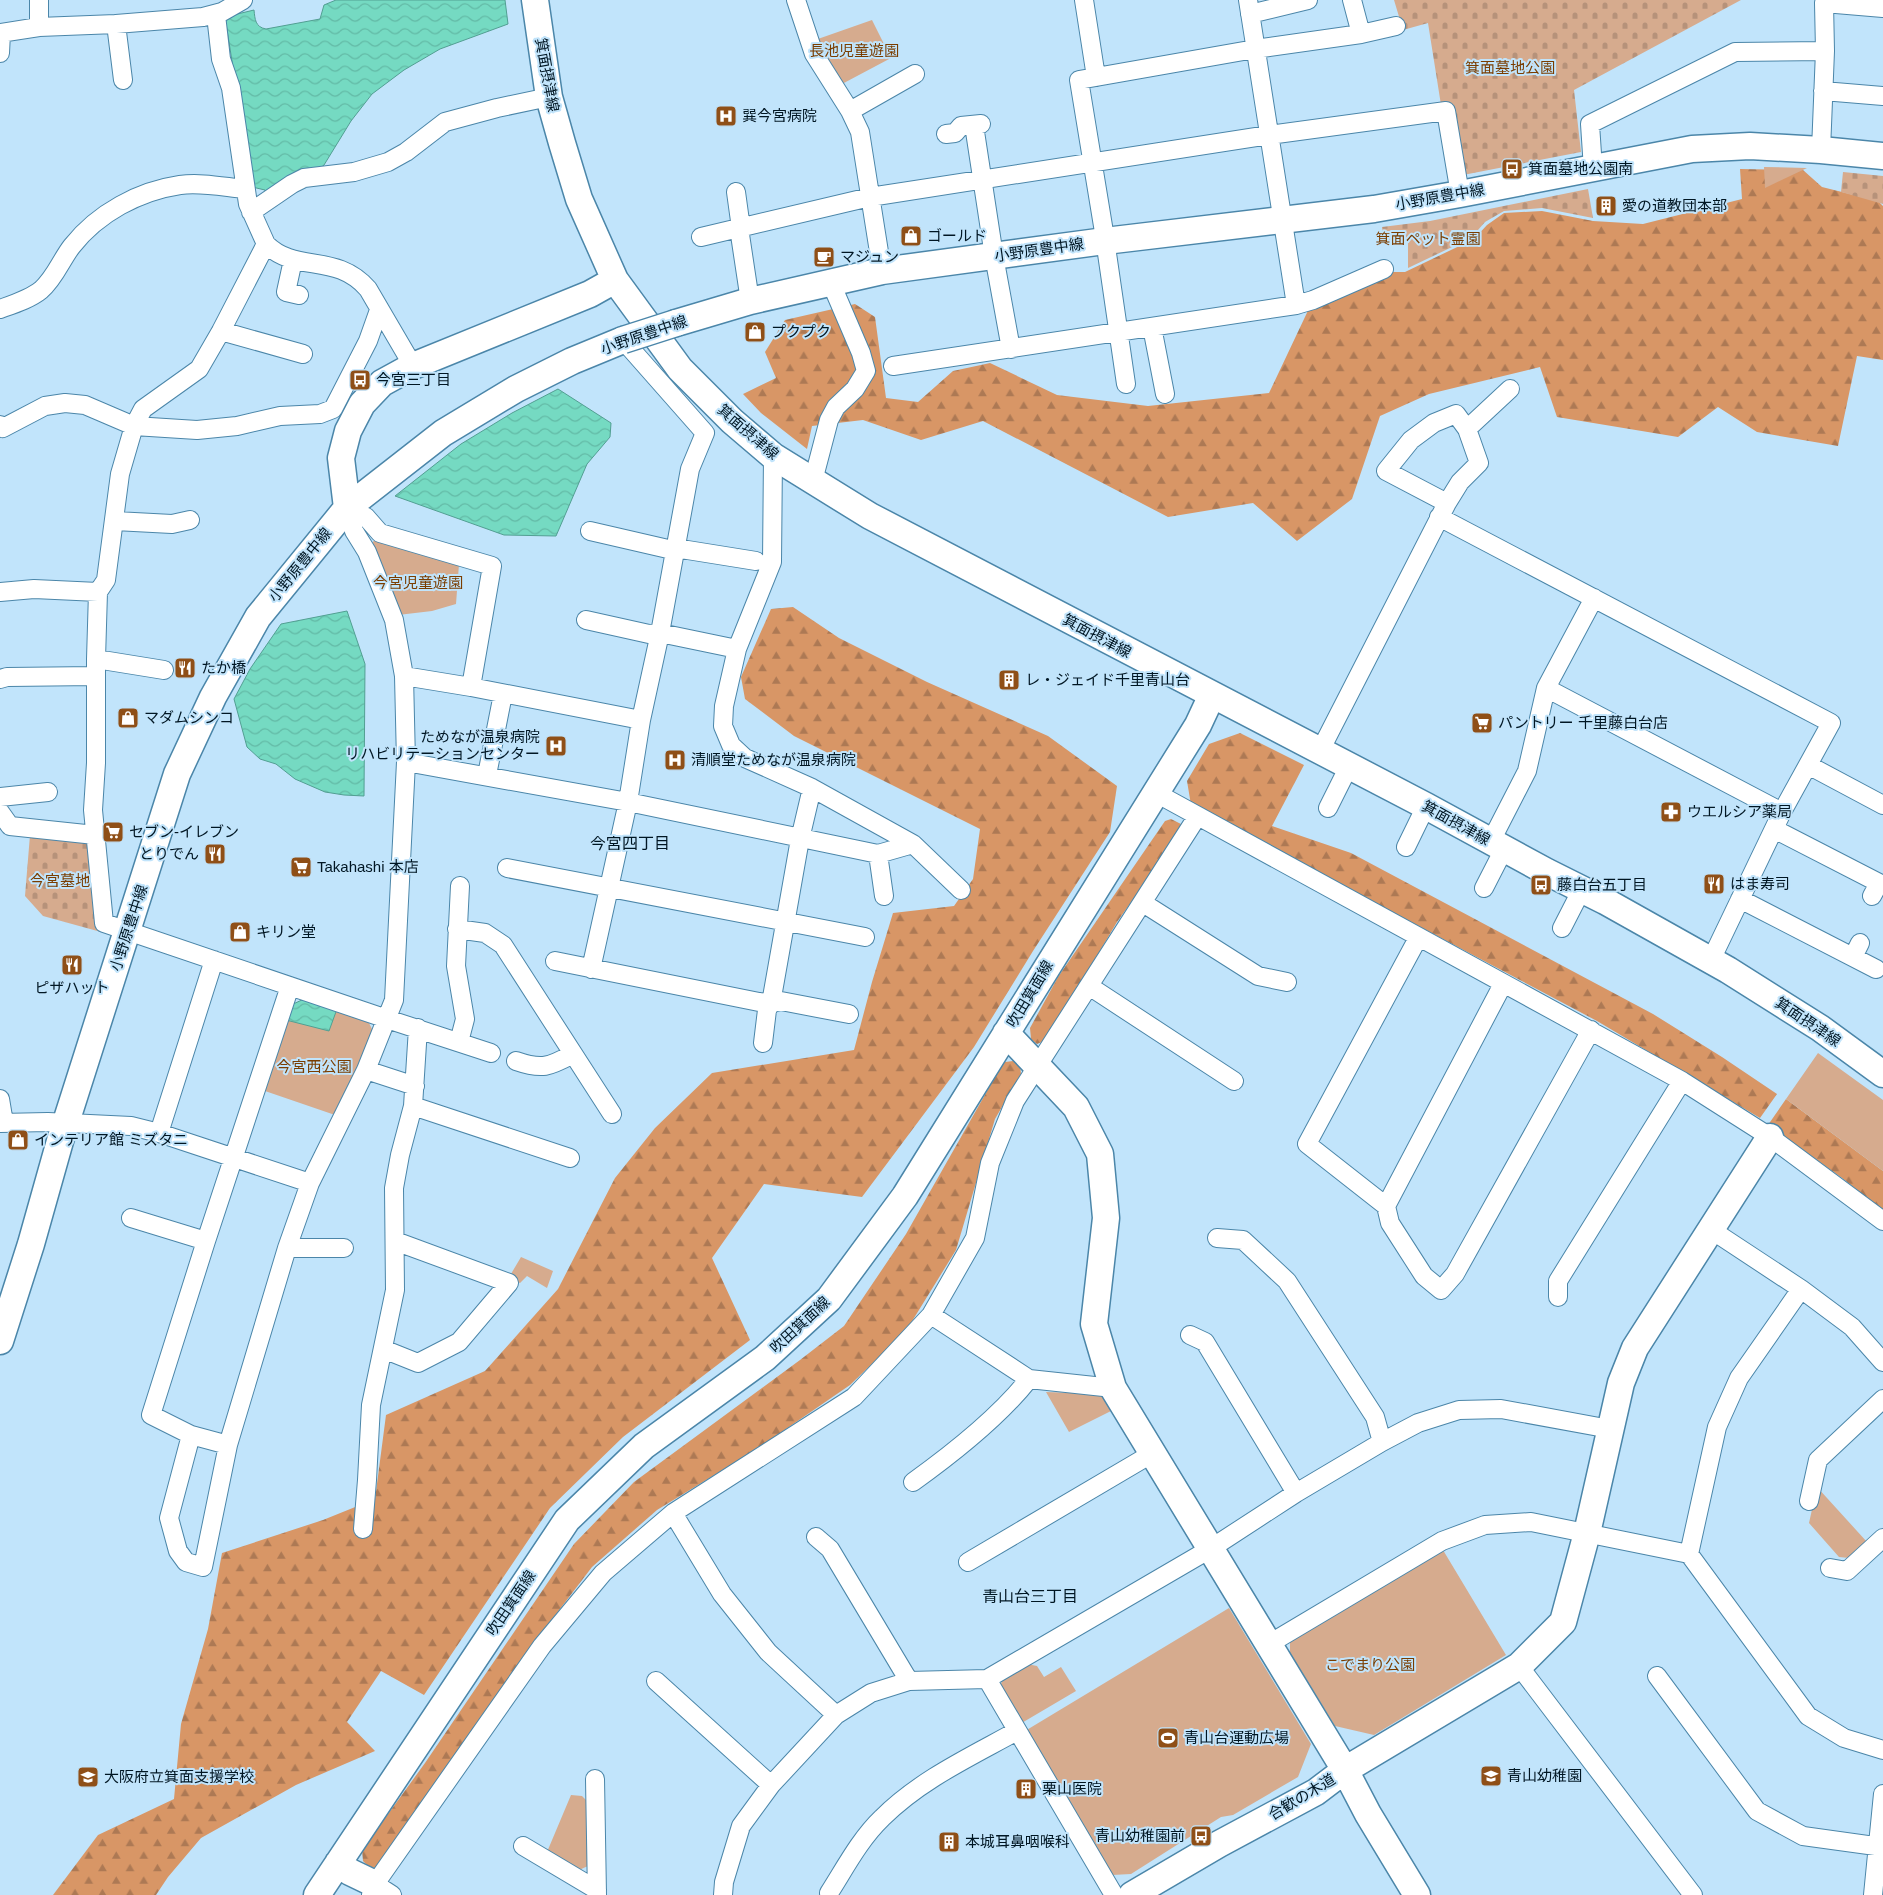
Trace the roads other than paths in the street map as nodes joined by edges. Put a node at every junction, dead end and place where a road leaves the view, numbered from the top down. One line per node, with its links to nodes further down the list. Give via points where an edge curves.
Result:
1 (39, 0): 13 (street)
2 (243, 0): 10 (street)
3 (535, 0): 24 (street, 箕面摂津線)
4 (796, 0): 25 (street, via 814,54)
5 (1084, 0): 20 (street)
6 (1308, 0): 8 (street)
7 (1352, 0): 15 (street)
8 (1249, 7): 16 (street)
9 (1883, 8): 17 (street, via 1824,3)
10 (216, 15): 11 (street); 33 (street, via 221,59 231,88)
11 (116, 24): 13 (street); 21 (street)
12 (1396, 26): 15 (street)
13 (39, 27): 14 (street)
14 (0, 33): 18 (street)
15 (1361, 34): 16 (street)
16 (1255, 48): 20 (street); 27 (street)
17 (1825, 51): 22 (street); 31 (street, via 1736,52 1590,124)
18 (0, 53)
19 (915, 74): 25 (street)
20 (1096, 77): 30 (street, via 1079,80)
21 (123, 80)
22 (1823, 91): 23 (street); 28 (street)
23 (1883, 96)
24 (550, 97): 37 (street, via 444,122 388,162 354,172 304,178); 47 (street, 箕面摂津線, via 579,199)
25 (850, 111): 36 (street, via 860,132)
26 (946, 134): 32 (street, via 961,126 978,125)
27 (1268, 135): 30 (street); 35 (street, via 1446,111); 38 (street)
28 (1822, 150): 29 (street, 小野原豊中線); 31 (street, 小野原豊中線, via 1750,146 1692,150)
29 (1883, 156)
30 (1092, 164): 32 (street); 41 (street)
31 (1593, 169): 35 (street, 小野原豊中線)
32 (983, 180): 36 (street); 43 (street)
33 (245, 189): 37 (street); 52 (street, via 192,184 152,190 136,197 86,231 42,289)
34 (736, 192): 39 (street)
35 (1460, 194): 38 (street, 小野原豊中線)
36 (870, 197): 39 (street); 46 (street)
37 (251, 212): 42 (street)
38 (1281, 220): 41 (street, 小野原豊中線); 51 (street)
39 (739, 228): 40 (street); 50 (street)
40 (701, 237)
41 (1105, 241): 43 (street, 小野原豊中線); 56 (street)
42 (266, 244): 44 (street, via 283,257); 55 (street)
43 (994, 256): 46 (street, 小野原豊中線); 58 (street)
44 (293, 260): 49 (street, via 286,292); 53 (street, via 330,266 352,274 368,289)
45 (1384, 269): 51 (street)
46 (882, 271): 48 (street, 小野原豊中線)
47 (615, 280): 60 (street, via 590,294); 68 (street, 箕面摂津線, via 680,369)
48 (831, 283): 50 (street, 小野原豊中線); 69 (street, via 862,353 866,371 829,420)
49 (298, 295)
50 (750, 301): 57 (street, 小野原豊中線, bridge)
51 (1296, 305): 54 (street)
52 (0, 309)
53 (379, 310): 60 (street); 66 (street, via 368,341 333,408 320,414 280,416 237,426 197,430)
54 (1152, 327): 56 (street); 64 (street)
55 (221, 331): 59 (street); 66 (street, via 199,369 143,409)
56 (1118, 333): 58 (street); 62 (street)
57 (623, 340): 70 (street, 小野原豊中線, via 516,389 443,433); 75 (street, via 704,433 690,469)
58 (1011, 349): 61 (street)
59 (304, 354)
60 (413, 366): 70 (street, via 382,382 362,404 348,431 341,458)
61 (893, 366)
62 (1126, 384)
63 (1510, 389): 67 (street)
64 (1165, 394)
65 (0, 425): 66 (street, via 3,428 45,406 65,403 85,405)
66 (134, 426): 73 (street, via 120,474)
67 (1467, 429): 71 (street, via 1478,463 1460,482); 71 (street, via 1456,414 1434,423 1410,440 1386,471)
68 (773, 456): 69 (street, 箕面摂津線); 82 (street, via 772,562)
69 (813, 481): 91 (street, 箕面摂津線, via 870,516)
70 (347, 508): 86 (street, via 394,620); 88 (street, via 366,518 380,533 492,566); 129 (street, 小野原豊中線, via 258,617 212,697 177,774)
71 (1443, 510): 79 (street); 93 (street)
72 (190, 520): 73 (street, via 172,524)
73 (115, 521): 78 (street, via 106,580)
74 (590, 531): 75 (street)
75 (675, 548): 76 (street); 81 (street)
76 (756, 561)
77 (0, 592): 78 (street, via 34,589)
78 (98, 592): 83 (street)
79 (1594, 598): 89 (street); 95 (street, via 1831,723)
80 (586, 620): 81 (street)
81 (660, 634): 82 (street); 92 (street)
82 (737, 649): 98 (street, via 724,706 723,726 731,745 745,758)
83 (96, 659): 84 (street); 85 (street)
84 (164, 670)
85 (96, 676): 87 (street); 110 (street)
86 (404, 676): 88 (street); 94 (street)
87 (0, 679)
88 (470, 687): 90 (street)
89 (1546, 688): 107 (street); 113 (street, via 1527,771)
90 (503, 694): 92 (street); 97 (street)
91 (1212, 695): 93 (street, 箕面摂津線); 100 (street, 吹田箕面線, via 1198,725)
92 (641, 720): 102 (street)
93 (1320, 750): 96 (street, 箕面摂津線)
94 (406, 762): 97 (street); 143 (street, via 394,1000)
95 (1808, 765): 103 (street); 107 (street)
96 (1349, 766): 104 (street, 箕面摂津線); 105 (street)
97 (487, 775): 102 (street)
98 (812, 788): 111 (street); 112 (street)
99 (48, 792): 101 (street)
100 (1156, 794): 108 (street); 146 (street, 吹田箕面線)
101 (0, 797)
102 (628, 802): 111 (street); 118 (street)
103 (1883, 805)
104 (1426, 806): 113 (street, 箕面摂津線); 114 (street)
105 (1328, 808)
106 (0, 812): 110 (street, via 10,826)
107 (1782, 812): 109 (street)
108 (1197, 817): 125 (street); 131 (street)
109 (1774, 829): 120 (street); 124 (street)
110 (95, 835): 129 (street, via 104,923)
111 (800, 839): 115 (street); 126 (street)
112 (913, 844): 115 (street); 122 (street)
113 (1498, 845): 119 (street); 121 (street, 箕面摂津線)
114 (1406, 847)
115 (878, 854): 123 (street)
116 (506, 868): 118 (street)
117 (460, 886): 128 (street)
118 (608, 888): 126 (street); 135 (street)
119 (1485, 888)
120 (1878, 888)
121 (1582, 889): 127 (street); 133 (street, 箕面摂津線)
122 (961, 890)
123 (884, 896)
124 (1740, 899): 133 (street); 136 (street, via 1857,950)
125 (1143, 903): 137 (street, via 1258,976); 140 (street)
126 (785, 921): 130 (street); 141 (street)
127 (1563, 928)
128 (457, 929): 147 (street, via 456,966 465,1020); 150 (street, via 485,933 503,945)
129 (127, 931): 132 (street); 161 (street, 小野原豊中線)
130 (865, 937)
131 (1418, 938): 138 (street); 168 (street, via 1306,1144)
132 (214, 960): 139 (street); 163 (street)
133 (1711, 960): 154 (street, 箕面摂津線, via 1820,1028)
134 (555, 961): 135 (street)
135 (591, 969): 141 (street)
136 (1876, 969)
137 (1287, 982)
138 (1503, 984): 145 (street); 168 (street)
139 (290, 986): 143 (street); 165 (street)
140 (1089, 986): 152 (street); 155 (street)
141 (771, 1003): 142 (street, via 781,1001); 148 (street, via 767,1010)
142 (850, 1014)
143 (387, 1019): 144 (street); 153 (street)
144 (418, 1028): 147 (street); 157 (street)
145 (1591, 1030): 156 (street); 168 (street, via 1454,1274 1441,1290 1424,1276 1390,1223)
146 (1006, 1033): 152 (street); 219 (street, 吹田箕面線, via 905,1196 829,1299 764,1358 644,1446 567,1520)
147 (459, 1042): 149 (street)
148 (763, 1043)
149 (491, 1052)
150 (573, 1054): 151 (street, via 551,1066 531,1066); 160 (street)
151 (516, 1061)
152 (1038, 1066): 179 (street, via 1015,1101 990,1163 974,1238); 185 (street, via 1076,1107 1100,1154 1106,1218 1094,1324)
153 (366, 1070): 157 (street); 167 (street)
154 (1883, 1074)
155 (1234, 1081)
156 (1682, 1081): 164 (street); 178 (street, via 1558,1281)
157 (415, 1086): 159 (street)
158 (0, 1099): 162 (street)
159 (413, 1106): 166 (street); 173 (street, via 394,1188)
160 (612, 1114)
161 (67, 1122): 162 (street); 163 (street, via 131,1126); 181 (street, 小野原豊中線)
162 (2, 1123)
163 (159, 1133): 165 (street)
164 (1770, 1137): 170 (street); 171 (street)
165 (234, 1158): 167 (street); 174 (street)
166 (570, 1158)
167 (310, 1183): 175 (street)
168 (1386, 1206)
169 (131, 1218): 174 (street)
170 (1883, 1221)
171 (1710, 1229): 177 (street); 187 (street, via 1635,1348 1621,1383)
172 (1217, 1238): 189 (street, via 1243,1240 1287,1281 1374,1417)
173 (395, 1240): 182 (street, via 395,1290); 182 (street, via 509,1284 458,1342 418,1363)
174 (206, 1241): 188 (street, via 151,1415)
175 (287, 1248): 176 (street); 190 (street)
176 (344, 1248)
177 (1801, 1289): 183 (street, via 1852,1327); 201 (street, via 1739,1378 1717,1427)
178 (1558, 1297)
179 (931, 1315): 184 (street); 195 (street, via 854,1397)
180 (1190, 1335): 193 (street, via 1205,1342)
181 (0, 1341)
182 (383, 1349): 196 (street, via 371,1405)
183 (1883, 1362)
184 (1029, 1379): 185 (street); 192 (street, via 1013,1399)
185 (1113, 1388): 191 (street)
186 (1883, 1399): 194 (street, via 1818,1460)
187 (1610, 1429): 189 (street, via 1501,1409 1460,1410 1418,1423); 197 (street)
188 (192, 1435): 190 (street); 190 (street, via 168,1518 178,1551 186,1562 203,1567)
189 (1382, 1442): 193 (street)
190 (228, 1445)
191 (1153, 1453): 200 (street); 202 (street)
192 (913, 1482)
193 (1296, 1493): 200 (street)
194 (1809, 1501)
195 (672, 1513): 210 (street, via 717,1587 768,1652); 220 (street, via 603,1573 542,1646)
196 (363, 1529)
197 (1587, 1533): 201 (street); 204 (street, via 1531,1522 1485,1525 1442,1542); 205 (street, via 1564,1622)
198 (816, 1536): 209 (street, via 830,1549)
199 (1883, 1538): 203 (street, via 1847,1571)
200 (1210, 1549): 204 (street); 207 (street)
201 (1689, 1554): 212 (street, via 1808,1716 1844,1738)
202 (968, 1562)
203 (1830, 1568)
204 (1269, 1644): 213 (street)
205 (1519, 1666): 213 (street); 228 (street)
206 (1657, 1676): 218 (street, via 1757,1811 1804,1836)
207 (986, 1679): 209 (street); 211 (street)
208 (656, 1681): 215 (street)
209 (909, 1681): 210 (street, via 871,1693)
210 (836, 1715): 215 (street)
211 (1017, 1731): 222 (street, via 918,1787 881,1819); 225 (street)
212 (1883, 1750)
213 (1345, 1770): 226 (street, 合歓の木道, via 1316,1792); 227 (street, 合歓の木道)
214 (595, 1779): 221 (street)
215 (771, 1786): 224 (street, via 741,1826)
216 (1883, 1794): 218 (street)
217 (523, 1846): 221 (street)
218 (1880, 1847): 229 (street)
219 (338, 1863): 220 (street); 223 (street, 吹田箕面線)
220 (379, 1891)
221 (597, 1892)
222 (829, 1893)
223 (317, 1895)
224 (723, 1895)
225 (1114, 1895)
226 (1132, 1895)
227 (1417, 1895)
228 (1693, 1895)
229 (1874, 1895)

